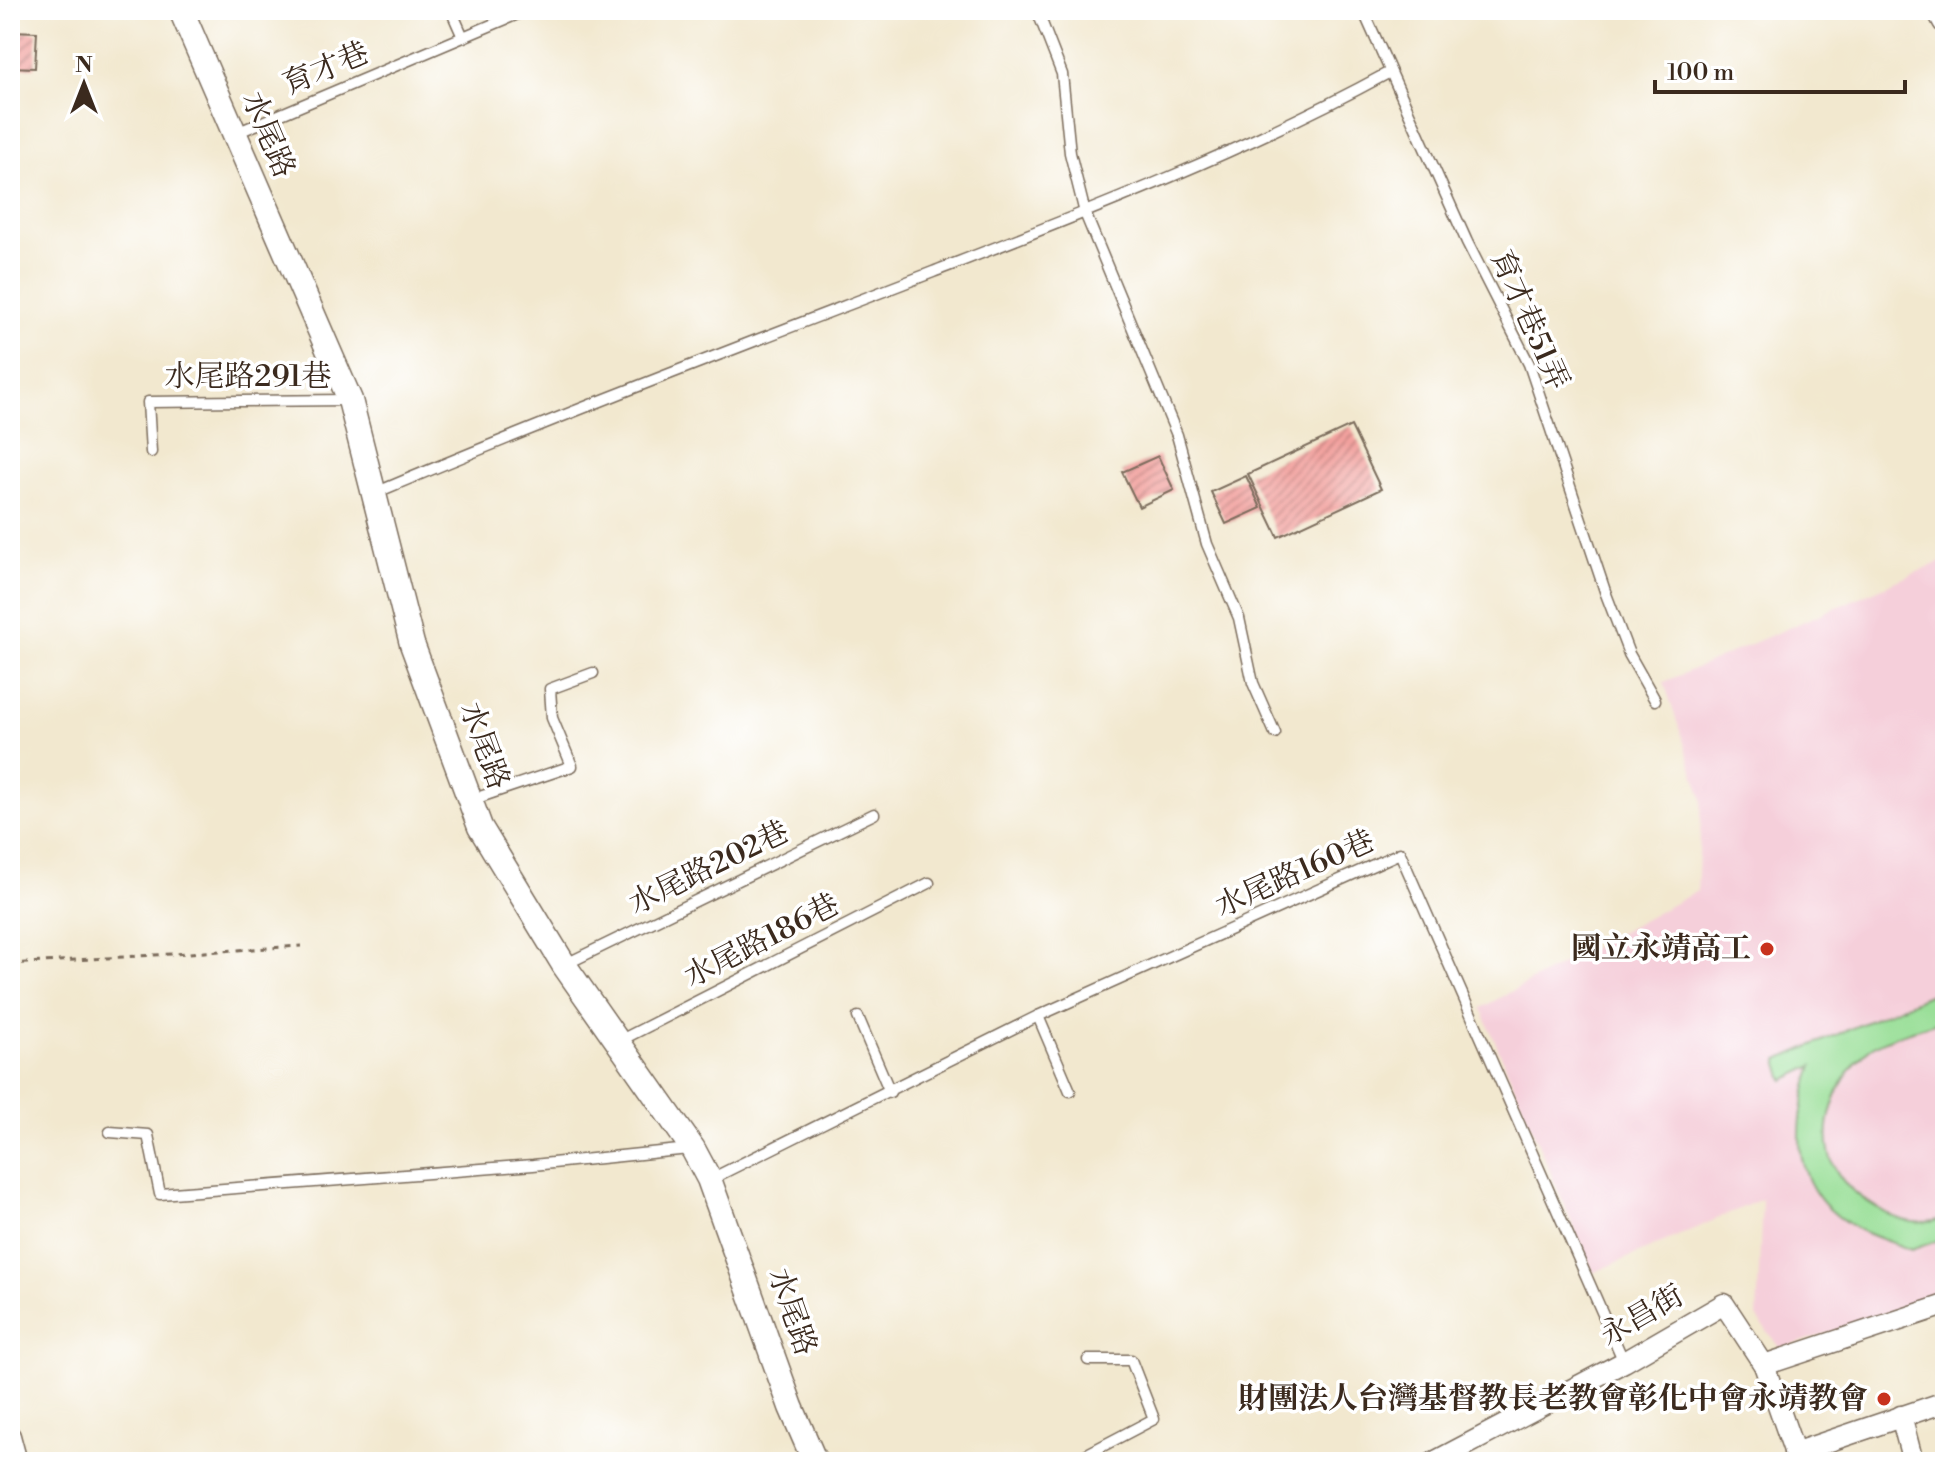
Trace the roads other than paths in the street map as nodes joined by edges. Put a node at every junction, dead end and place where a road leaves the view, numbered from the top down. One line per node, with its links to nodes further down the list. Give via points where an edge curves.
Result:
1 (181, 10): 10 (street, 水尾路)
2 (451, 10): 8 (lane)
3 (527, 10): 8 (lane, 育才巷)
4 (1037, 10): 11 (lane, via 1064,84 1070,153)
5 (1363, 10): 9 (lane, 育才巷51弄)
6 (1939, 10): 7 (street)
7 (1945, 21)
8 (463, 37): 10 (lane, 育才巷)
9 (1388, 73): 11 (lane, via 1318,111); 16 (lane, 育才巷51弄, via 1529,364 1606,594 1629,654)
10 (232, 134): 12 (street, 水尾路)
11 (1085, 213): 14 (lane); 17 (lane, via 1177,435 1207,544 1239,618 1253,683)
12 (350, 400): 13 (lane, 水尾路291巷, via 148,402); 14 (street, 水尾路)
13 (151, 452)
14 (375, 493): 18 (street, 水尾路, via 412,644)
15 (593, 673): 18 (lane, via 550,689 552,718 572,766)
16 (1655, 700)
17 (1275, 733)
18 (469, 801): 21 (street, 水尾路, via 501,866)
19 (874, 814): 21 (lane, 水尾路202巷)
20 (929, 883): 24 (lane, 水尾路186巷)
21 (564, 965): 24 (street, 水尾路)
22 (1038, 1016): 25 (lane); 26 (lane, 水尾路160巷); 32 (lane, 水尾路160巷, via 1400,853)
23 (858, 1017): 26 (lane)
24 (618, 1042): 28 (street, 水尾路)
25 (1070, 1091)
26 (890, 1092): 29 (lane, 水尾路160巷)
27 (110, 1132): 28 (lane, via 148,1135 160,1194)
28 (693, 1149): 29 (street, 水尾路)
29 (709, 1179): 39 (street, 水尾路)
30 (1945, 1305): 33 (street)
31 (1088, 1360): 40 (lane, via 1131,1360 1154,1419)
32 (1624, 1362): 33 (street, 永昌街, via 1724,1304); 41 (street, 永昌街)
33 (1764, 1365): 37 (street, 永昌街)
34 (1945, 1402): 35 (street)
35 (1901, 1416): 37 (street); 42 (street)
36 (10, 1436): 38 (street)
37 (1796, 1458)
38 (17, 1462)
39 (815, 1462)
40 (1072, 1462)
41 (1434, 1462)
42 (1913, 1462)

